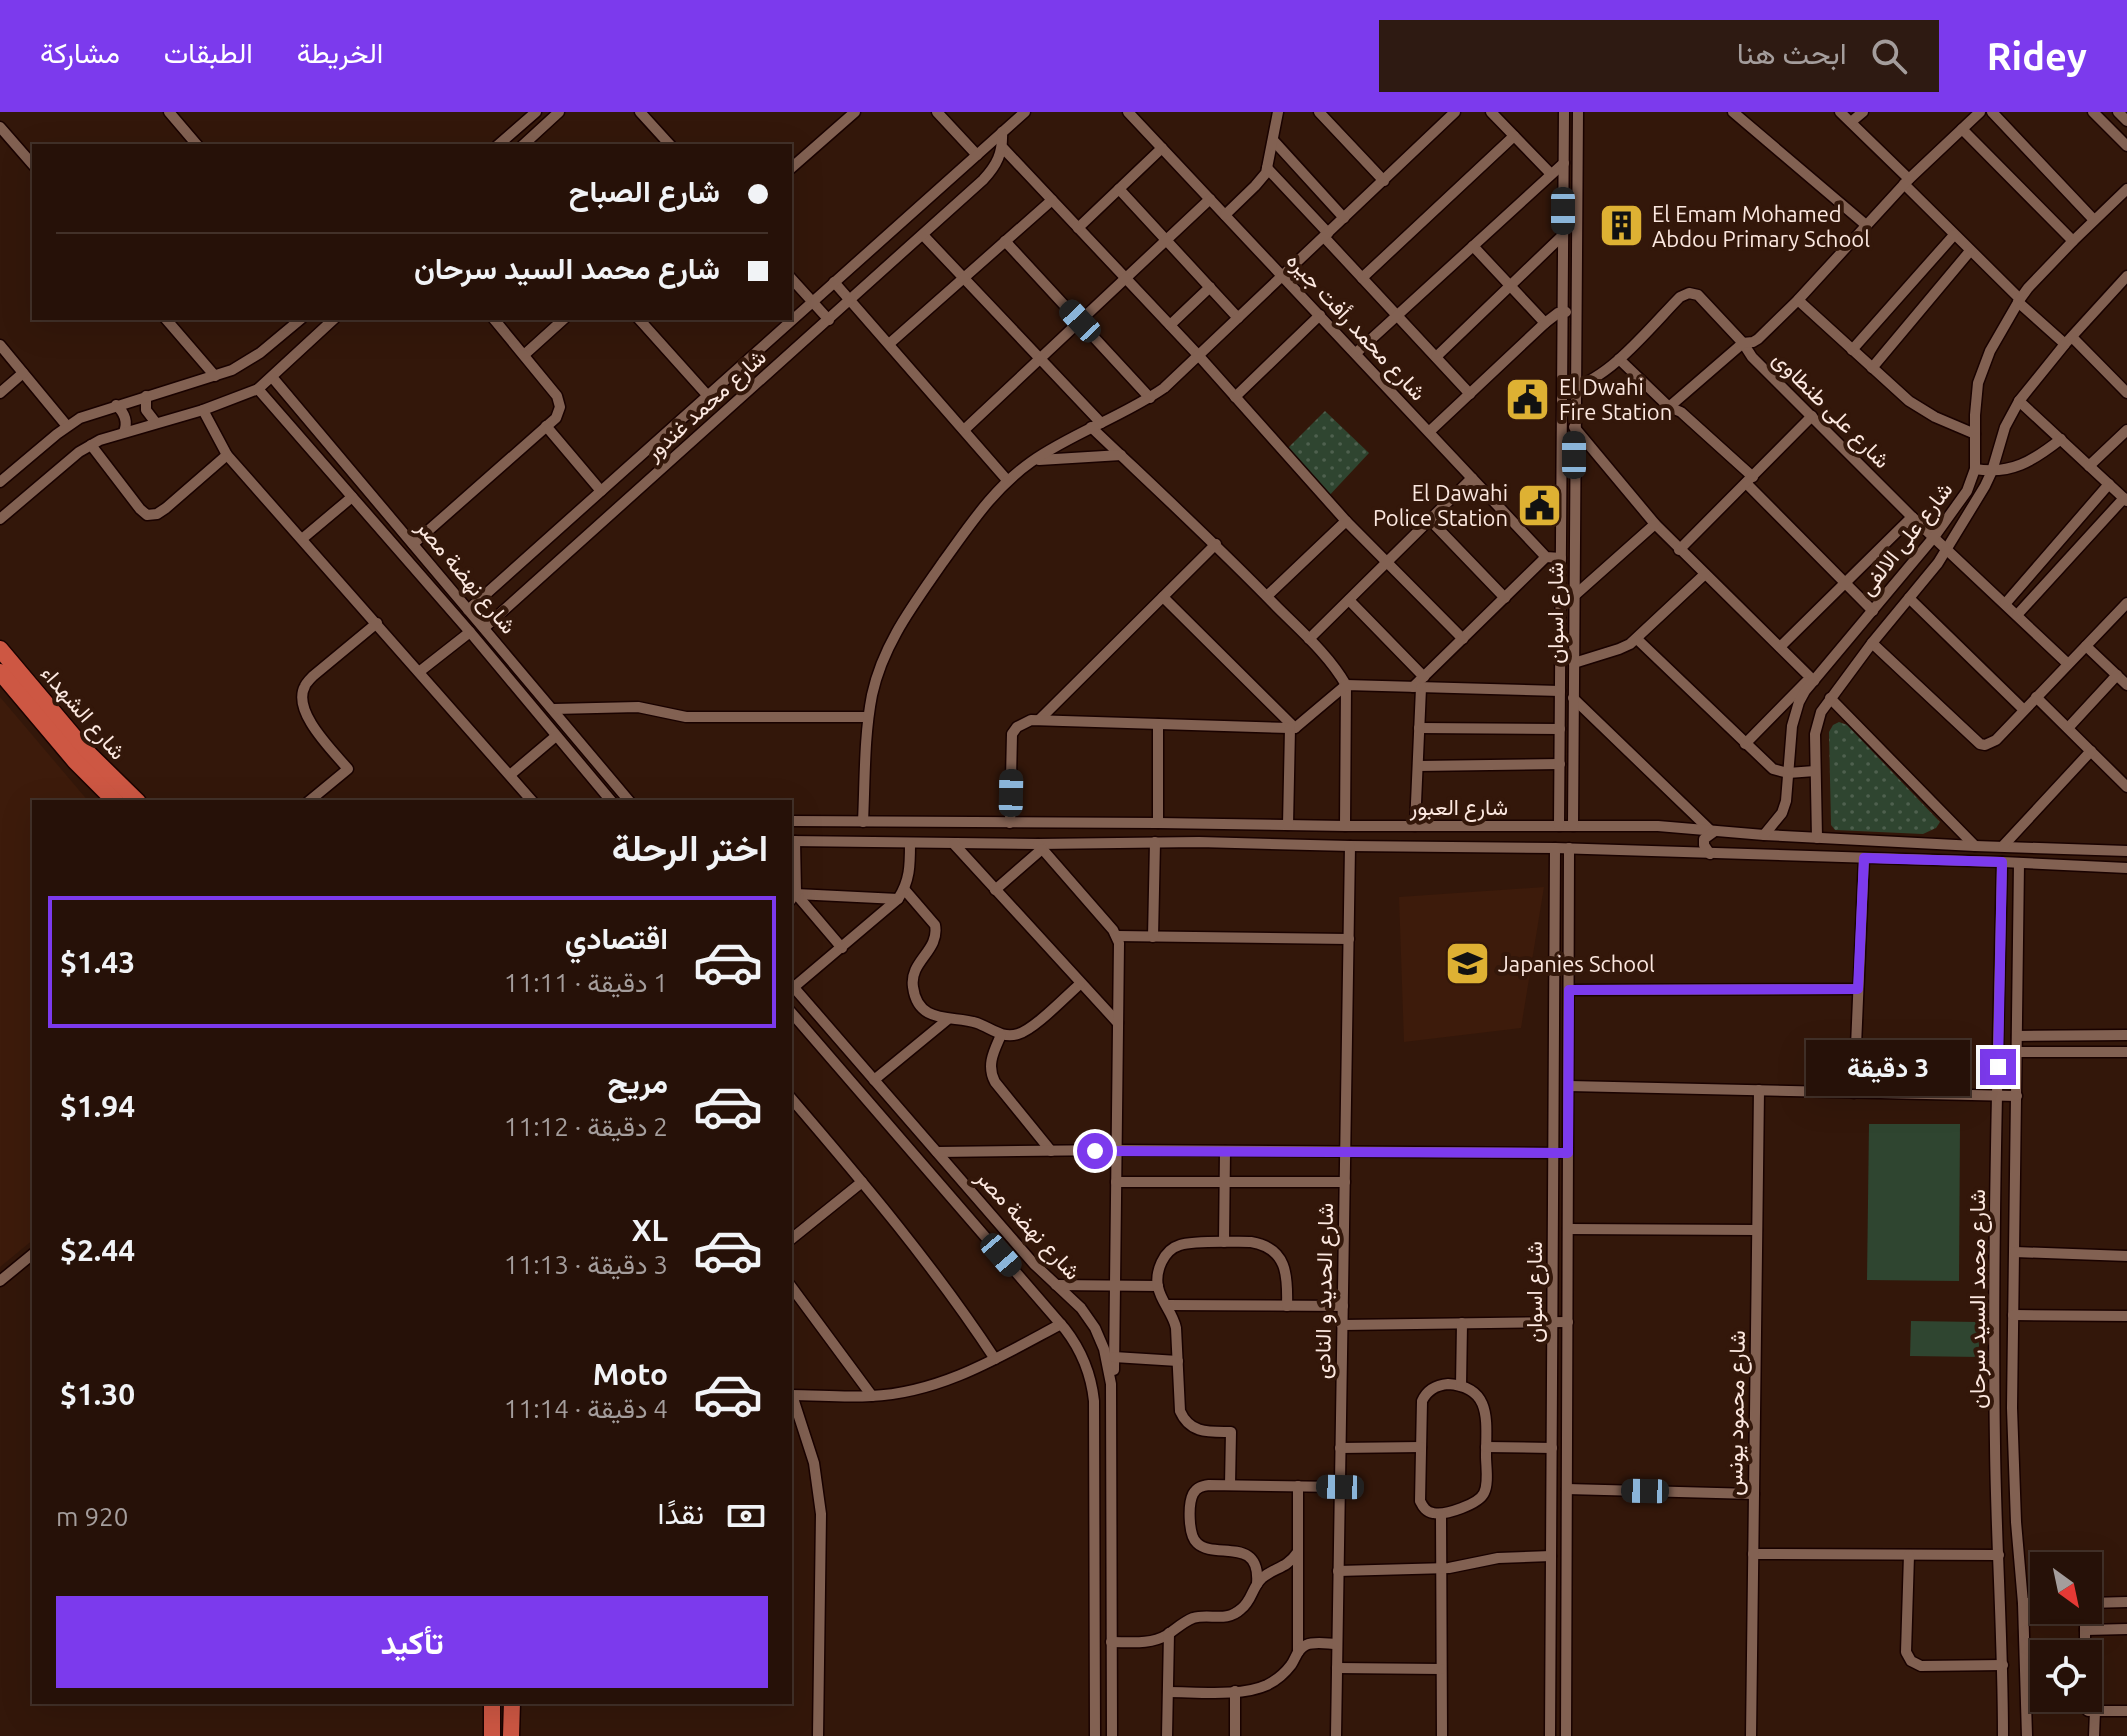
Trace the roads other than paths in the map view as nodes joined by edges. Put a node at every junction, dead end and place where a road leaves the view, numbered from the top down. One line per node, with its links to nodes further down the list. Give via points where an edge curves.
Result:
1 (169, 112): 29 (street)
2 (536, 112): 30 (street)
3 (559, 112): 31 (street)
4 (640, 112): 32 (street)
5 (855, 112): 39 (street)
6 (937, 112): 36 (street)
7 (1025, 112): 26 (street, شارع محمد غندور)
8 (1128, 112): 35 (street, شارع محمد رأفت جيره)
9 (1278, 112): 28 (street)
10 (1319, 112): 42 (street)
11 (1455, 112): 42 (street)
12 (1491, 112): 27 (street)
13 (1564, 112): 37 (street, شارع اسوان)
14 (1578, 112): 75 (street, شارع اسوان)
15 (1733, 112): 51 (street)
16 (1840, 112): 23 (street)
17 (1863, 112): 23 (street)
18 (1980, 112): 25 (street)
19 (1992, 112): 50 (street)
20 (2093, 112): 33 (street)
21 (2118, 112): 22 (street)
22 (2127, 121)
23 (1851, 122): 43 (street)
24 (0, 127): 38 (street)
25 (1962, 129): 43 (street); 59 (street)
26 (1002, 132): 34 (street); 36 (street, شارع محمد غندور)
27 (1514, 136): 41 (street); 65 (street)
28 (1273, 140): 40 (street); 49 (street)
29 (196, 144)
30 (499, 144)
31 (524, 144)
32 (669, 144)
33 (2127, 146)
34 (1003, 148): 47 (street); 53 (street, شارع محمد غندور, via 991,171)
35 (1162, 148): 44 (street); 46 (street, شارع محمد رأفت جيره)
36 (977, 155): 68 (street, شارع محمد غندور)
37 (1564, 163): 41 (street); 55 (street, شارع اسوان)
38 (32, 164)
39 (792, 167)
40 (1267, 168): 48 (street); 54 (street)
41 (1551, 174): 60 (street)
42 (1384, 181): 49 (street)
43 (1906, 181): 51 (street); 56 (street)
44 (1119, 189): 52 (street); 57 (street)
45 (2127, 189): 50 (street, شارع على الالفى)
46 (1210, 199): 48 (street, شارع محمد رأفت جيره); 57 (street)
47 (1052, 200): 52 (street); 58 (street)
48 (1225, 215): 62 (street, شارع محمد رأفت جيره)
49 (1344, 218): 54 (street)
50 (2094, 220): 59 (street, شارع على الالفى)
51 (1866, 225): 72 (street)
52 (1078, 228): 64 (street)
53 (923, 235): 63 (street); 71 (street, شارع محمد غندور)
54 (1326, 235): 62 (street); 65 (street)
55 (1563, 235): 69 (street); 76 (street, شارع اسوان)
56 (1954, 235): 61 (street); 96 (street)
57 (1166, 240): 64 (street); 70 (street)
58 (1005, 241): 63 (street); 89 (street)
59 (2073, 241): 73 (street, شارع على الالفى)
60 (1473, 246): 69 (street); 78 (street)
61 (1970, 251): 73 (street); 103 (street)
62 (1283, 276): 77 (street, شارع محمد رأفت جيره); 79 (street)
63 (964, 278): 94 (street); 101 (street)
64 (1126, 278): 89 (street); 91 (street)
65 (1362, 278): 78 (street)
66 (792, 279): 74 (street)
67 (2126, 279): 92 (street, شارع على الالفى)
68 (834, 282): 71 (street); 74 (street, شارع محمد غندور)
69 (1510, 286): 90 (street); 100 (street)
70 (1210, 287): 79 (street); 91 (street)
71 (851, 300): 88 (street, شارع محمد غندور); 94 (street)
72 (1798, 300): 93 (street, via 1758,339); 96 (street)
73 (2019, 300): 92 (street); 131 (street, شارع على الالفى, via 1983,365)
74 (812, 301): 80 (street, شارع محمد غندور); 88 (street)
75 (1576, 311): 76 (street); 107 (street, شارع اسوان)
76 (1563, 312): 90 (street); 108 (street, شارع اسوان)
77 (1320, 315): 97 (street, شارع محمد رأفت جيره); 115 (street)
78 (1397, 316): 97 (street); 100 (street)
79 (1238, 318): 99 (street)
80 (792, 319)
81 (167, 320): 105 (street)
82 (300, 320): 105 (street, via 246,363)
83 (333, 320): 106 (street)
84 (495, 320): 98 (street)
85 (563, 320): 98 (street)
86 (640, 320): 114 (street)
87 (791, 320): 114 (street, شارع محمد غندور)
88 (829, 320): 178 (street, شارع محمد غندور)
89 (1080, 321): 101 (street); 116 (street)
90 (1545, 323): 112 (street)
91 (1170, 325): 99 (street)
92 (2069, 341): 111 (street); 117 (street, شارع على الالفى)
93 (1743, 343): 102 (street, شارع على طنطاوى, via 1702,298 1689,293); 119 (street); 121 (street, شارع على طنطاوى)
94 (889, 344): 127 (street)
95 (0, 345): 104 (street)
96 (1852, 350): 103 (street)
97 (1356, 353): 129 (street, شارع محمد رأفت جيره)
98 (524, 355): 125 (street, via 557,396 556,418)
99 (1199, 356): 115 (street); 116 (street)
100 (1436, 357): 112 (street)
101 (1040, 358): 123 (street); 127 (street)
102 (1619, 359): 107 (street, شارع على طنطاوى); 119 (street)
103 (1872, 368): 131 (street, via 1922,409)
104 (23, 373): 110 (street); 124 (street)
105 (215, 376): 113 (street)
106 (272, 377): 109 (street); 132 (street, شارع نهضة مصر)
107 (1576, 386): 108 (street, شارع على طنطاوى); 126 (street, شارع اسوان)
108 (1563, 388): 162 (street, شارع اسوان)
109 (258, 389): 120 (street); 135 (street, شارع نهضة مصر)
110 (0, 393)
111 (2127, 393)
112 (1470, 394): 129 (street)
113 (146, 396): 118 (street); 122 (street, via 146,410)
114 (708, 396): 147 (street, شارع محمد غندور)
115 (1235, 397): 153 (street)
116 (1150, 398): 123 (street)
117 (2019, 401): 133 (street); 141 (street, شارع على الالفى)
118 (116, 405): 124 (street); 130 (street, via 126,419)
119 (1669, 407): 144 (street, via 1681,412)
120 (203, 410): 122 (street); 136 (street)
121 (1812, 416): 144 (street); 150 (street, شارع على طنطاوى)
122 (156, 423): 130 (street)
123 (1096, 425): 137 (street); 138 (street)
124 (67, 426): 145 (street)
125 (546, 426): 147 (street); 157 (street)
126 (1574, 427): 154 (street); 167 (street, شارع اسوان)
127 (964, 430): 143 (street)
128 (2127, 430): 139 (street)
129 (1430, 431): 142 (street, شارع محمد رأفت جيره)
130 (124, 432): 134 (street)
131 (1975, 434): 140 (street, شارع على الالفى)
132 (323, 436): 135 (street); 157 (street, شارع نهضة مصر)
133 (2061, 439): 139 (street); 141 (street, via 2030,462)
134 (91, 445): 136 (street, via 147,515 166,508); 151 (street)
135 (309, 448): 148 (street, شارع نهضة مصر)
136 (227, 455): 156 (street)
137 (1121, 455): 138 (street); 158 (street)
138 (1034, 460): 143 (street)
139 (2089, 466): 146 (street)
140 (1975, 469): 141 (street); 155 (street, شارع على الالفى, via 1967,491)
141 (1992, 471): 159 (street, شارع على الالفى)
142 (1472, 478): 152 (street); 161 (street, شارع محمد رأفت جيره)
143 (1007, 480): 202 (street, via 899,625 879,669)
144 (1750, 480): 160 (street); 165 (street)
145 (0, 482)
146 (2109, 484): 149 (street); 173 (street)
147 (601, 491): 174 (street, شارع محمد غندور)
148 (352, 497): 156 (street); 179 (street, شارع نهضة مصر)
149 (2125, 500): 176 (street)
150 (1912, 517): 155 (street, شارع على طنطاوى); 165 (street)
151 (0, 519)
152 (1430, 520): 163 (street); 169 (street)
153 (1346, 521): 163 (street); 166 (street)
154 (1655, 524): 160 (street); 167 (street)
155 (1934, 537): 159 (street, شارع على طنطاوى); 175 (street, شارع على الالفى)
156 (302, 539): 177 (street)
157 (413, 544): 174 (street, شارع نهضة مصر)
158 (1216, 544): 166 (street); 168 (street)
159 (1946, 549): 170 (street, شارع على الالفى); 173 (street, شارع على طنطاوى)
160 (1679, 550): 164 (street)
161 (1546, 557): 162 (street); 169 (street)
162 (1561, 558): 196 (street, شارع اسوان)
163 (1386, 563): 171 (street); 181 (street)
164 (1705, 574): 182 (street); 185 (street)
165 (1846, 582): 175 (street); 185 (street)
166 (1267, 596): 180 (street)
167 (1574, 596): 187 (street, شارع اسوان)
168 (1163, 597): 203 (street); 205 (street)
169 (1505, 598): 181 (street)
170 (1909, 598): 183 (street, شارع على الالفى); 201 (street)
171 (1349, 600): 180 (street); 193 (street)
172 (2127, 603): 184 (street)
173 (2005, 604): 176 (street, شارع على طنطاوى)
174 (468, 610): 178 (street, شارع نهضة مصر)
175 (1873, 611): 192 (street, شارع على الالفى)
176 (2017, 615): 188 (street, شارع على طنطاوى)
177 (377, 623): 190 (street); 220 (street, via 305,685 303,708 309,720 348,769)
178 (484, 628): 200 (street, شارع نهضة مصر)
179 (470, 632): 190 (street); 209 (street, شارع نهضة مصر)
180 (1309, 639): 194 (street)
181 (1463, 639): 193 (street)
182 (1637, 639): 187 (street); 210 (street)
183 (1872, 643): 199 (street, شارع على الالفى); 201 (street, via 1980,744 1996,740)
184 (2086, 646): 188 (street); 191 (street)
185 (1780, 647): 192 (street)
186 (0, 649): 219 (highway, شارع الشهداء, via 76,740)
187 (1574, 663): 198 (street, شارع اسوان)
188 (2068, 664): 197 (street)
189 (0, 672): 218 (highway, شارع الشهداء)
190 (419, 672): 216 (street)
191 (2117, 675): 195 (street); 207 (street)
192 (1812, 679): 210 (street); 215 (street, شارع على الالفى, via 1794,714)
193 (1419, 684): 194 (street); 196 (street); 206 (street)
194 (1346, 685): 205 (street); 231 (street)
195 (2127, 685)
196 (1560, 691): 208 (street, شارع اسوان)
197 (2036, 697): 201 (street); 207 (street)
198 (1573, 698): 234 (street, شارع اسوان); 236 (street)
199 (1830, 698): 214 (street, شارع على الالفى, via 1815,734); 246 (street)
200 (554, 709): 202 (street, via 638,707 686,717); 223 (street, شارع نهضة مصر)
201 (2024, 710)
202 (868, 717): 225 (street)
203 (1039, 720): 204 (street); 227 (street, via 1024,723 1012,734)
204 (1158, 724): 205 (street); 228 (street)
205 (1292, 728): 229 (street)
206 (1419, 728): 208 (street); 213 (street)
207 (2068, 728): 211 (street)
208 (1560, 729): 212 (street, شارع اسوان)
209 (556, 736): 216 (street); 222 (street, شارع نهضة مصر)
210 (1745, 744): 215 (street, via 1773,769)
211 (2091, 751): 217 (street); 247 (street)
212 (1560, 764): 213 (street); 233 (street, شارع اسوان)
213 (1418, 766): 232 (street)
214 (1815, 771): 215 (street); 238 (street, شارع على الالفى)
215 (1788, 773): 237 (street, شارع على الالفى, via 1782,813)
216 (510, 775): 221 (street)
217 (2127, 787)
218 (114, 800)
219 (136, 800)
220 (310, 800)
221 (531, 800)
222 (610, 800)
223 (628, 800)
224 (792, 821): 226 (street, شارع العبور)
225 (863, 822): 226 (street, شارع العبور); 227 (street, شارع العبور)
226 (833, 823): 240 (street)
227 (1010, 823): 228 (street, شارع العبور)
228 (1158, 823): 229 (street, شارع العبور)
229 (1288, 825): 230 (street, شارع العبور)
230 (1310, 826): 231 (street, شارع العبور); 244 (street)
231 (1345, 826): 232 (street, شارع العبور)
232 (1415, 826): 233 (street, شارع العبور)
233 (1559, 826): 234 (street, شارع العبور)
234 (1573, 826): 235 (street, شارع العبور)
235 (1658, 826): 236 (street, شارع العبور); 251 (street, via 1664,834)
236 (1712, 831): 237 (street, شارع العبور); 253 (street, via 1704,839)
237 (1764, 835): 238 (street, شارع العبور)
238 (1817, 838): 246 (street, شارع العبور)
239 (792, 841): 240 (street, شارع العبور); 260 (street)
240 (833, 842): 242 (street, شارع العبور)
241 (1155, 842): 244 (street, شارع العبور); 248 (street, شارع العبور); 262 (street)
242 (910, 844): 243 (street, شارع العبور); 259 (street, via 909,876)
243 (954, 844): 248 (street, شارع العبور); 258 (street)
244 (1308, 845): 245 (street, شارع العبور)
245 (1350, 846): 249 (street, شارع العبور); 263 (street, شارع الحديد و النادى)
246 (1975, 846): 247 (street, شارع العبور)
247 (2003, 846): 252 (street, شارع العبور)
248 (1040, 847): 258 (street); 261 (street)
249 (1555, 848): 250 (street, شارع العبور); 289 (street, شارع اسوان)
250 (1569, 848): 251 (street, شارع العبور); 268 (street, شارع اسوان)
251 (1656, 851): 253 (street, شارع العبور)
252 (2127, 851)
253 (1710, 854): 254 (street, شارع العبور)
254 (1864, 858): 255 (street, شارع العبور); 267 (street)
255 (2002, 862): 256 (street, شارع العبور); 281 (street, شارع محمد السيد سرحان)
256 (2019, 863): 257 (street, شارع العبور); 274 (street, شارع محمد السيد سرحان)
257 (2127, 868)
258 (995, 890): 265 (street)
259 (901, 894): 260 (street); 264 (street); 270 (street, via 932,920 936,931 934,943 914,971 915,996 924,1009)
260 (793, 898): 264 (street)
261 (1117, 936): 262 (street); 271 (street)
262 (1153, 937): 263 (street)
263 (1349, 939): 288 (street, شارع الحديد و النادى)
264 (842, 948): 266 (street)
265 (1080, 984): 271 (street); 272 (street, via 1027,1030)
266 (792, 985): 277 (street, شارع نهضة مصر)
267 (1858, 989): 268 (street); 280 (street)
268 (1569, 990): 278 (street, شارع اسوان)
269 (792, 1014): 315 (street, شارع نهضة مصر)
270 (947, 1020): 272 (street, via 972,1021); 277 (street)
271 (1118, 1023): 284 (street)
272 (1001, 1035): 285 (street, via 991,1061 992,1076)
273 (2127, 1035): 274 (street)
274 (2017, 1036): 275 (street, شارع محمد السيد سرحان)
275 (2017, 1052): 276 (street); 282 (street, شارع محمد السيد سرحان)
276 (2127, 1052)
277 (874, 1080): 287 (street, شارع نهضة مصر)
278 (1569, 1086): 279 (street); 290 (street, شارع اسوان)
279 (1759, 1090): 280 (street); 296 (street, شارع محمود يونس)
280 (1854, 1093): 281 (street)
281 (1997, 1096): 282 (street); 342 (street, شارع محمد السيد سرحان)
282 (2017, 1096): 299 (street, شارع محمد السيد سرحان)
283 (792, 1099): 291 (street)
284 (1117, 1150): 285 (street); 286 (street); 292 (street)
285 (1051, 1151): 287 (street)
286 (1225, 1151): 288 (street); 293 (street)
287 (937, 1152): 303 (street, شارع نهضة مصر)
288 (1345, 1152): 289 (street); 294 (street, شارع الحديد و النادى)
289 (1554, 1153): 290 (street); 314 (street, شارع اسوان)
290 (1568, 1153): 295 (street, شارع اسوان)
291 (862, 1182): 297 (street); 318 (street, via 922,1255)
292 (1116, 1182): 293 (street); 304 (street)
293 (1225, 1182): 294 (street); 298 (street)
294 (1345, 1182): 309 (street, شارع الحديد و النادى)
295 (1568, 1229): 296 (street); 312 (street, شارع اسوان)
296 (1757, 1230): 335 (street, شارع محمود يونس)
297 (792, 1238)
298 (1224, 1242): 305 (street, via 1175,1247 1161,1264); 308 (street, via 1258,1243 1277,1255 1287,1275)
299 (2015, 1252): 301 (street); 310 (street, شارع محمد السيد سرحان)
300 (32, 1255): 302 (street)
301 (2127, 1256)
302 (0, 1281)
303 (1055, 1285): 304 (street); 320 (street, شارع نهضة مصر, via 1095,1328)
304 (1115, 1285): 305 (street); 317 (street)
305 (1158, 1286): 307 (street)
306 (792, 1288): 323 (street)
307 (1167, 1305): 308 (street); 319 (street, via 1176,1328)
308 (1287, 1306): 309 (street)
309 (1343, 1306): 316 (street, شارع الحديد و النادى)
310 (2013, 1315): 311 (street); 348 (street, شارع محمد السيد سرحان, via 2013,1469)
311 (2127, 1316)
312 (1568, 1322): 314 (street); 334 (street, شارع اسوان)
313 (1462, 1323): 314 (street); 316 (street); 321 (street)
314 (1552, 1323): 328 (street, شارع اسوان)
315 (1061, 1324): 318 (street); 331 (street, شارع نهضة مصر, via 1078,1347 1091,1382)
316 (1342, 1325): 327 (street, شارع الحديد و النادى)
317 (1114, 1357): 319 (street); 320 (street)
318 (995, 1359): 323 (street, via 935,1384)
319 (1178, 1361): 330 (street, via 1179,1406 1185,1421 1198,1430 1231,1432)
320 (1111, 1384): 329 (street, شارع نهضة مصر)
321 (1461, 1386): 325 (street, via 1441,1385 1424,1395); 326 (street, via 1478,1396 1485,1408)
322 (792, 1395): 323 (street)
323 (872, 1396)
324 (792, 1398): 374 (street, via 814,1463 821,1514)
325 (1421, 1447): 327 (street); 337 (street, via 1420,1501 1428,1511)
326 (1486, 1447): 328 (street); 337 (street, via 1482,1497)
327 (1340, 1448): 333 (street, شارع الحديد و النادى)
328 (1552, 1448): 343 (street, شارع اسوان)
329 (1112, 1481): 331 (street, via 1107,1488); 336 (street, شارع نهضة مصر)
330 (1230, 1485): 332 (street); 346 (street, via 1205,1485 1195,1492 1191,1536 1204,1548 1244,1554 1256,1570)
331 (1096, 1486): 338 (street, شارع نهضة مصر)
332 (1298, 1486): 333 (street); 339 (street)
333 (1340, 1487): 345 (street, شارع الحديد و النادى)
334 (1567, 1489): 335 (street); 382 (street, شارع اسوان)
335 (1754, 1494): 340 (street, شارع محمود يونس)
336 (1112, 1513): 338 (street); 358 (street, شارع نهضة مصر)
337 (1441, 1514): 344 (street)
338 (1096, 1516): 375 (street, شارع نهضة مصر)
339 (1297, 1553): 346 (street); 360 (street)
340 (1753, 1554): 341 (street); 383 (street, شارع محمود يونس)
341 (1909, 1555): 342 (street); 363 (street, via 1906,1652 1911,1661 1921,1666)
342 (1999, 1555): 355 (street, شارع محمد السيد سرحان)
343 (1551, 1556): 344 (street, via 1504,1557); 381 (street, شارع اسوان)
344 (1441, 1568): 345 (street); 362 (street)
345 (1338, 1571): 359 (street, شارع الحديد و النادى)
346 (1257, 1584): 354 (street, via 1234,1614 1201,1616)
347 (2127, 1602): 350 (street)
348 (2023, 1603): 349 (street); 356 (street, شارع محمد السيد سرحان)
349 (2030, 1603)
350 (2102, 1603)
351 (2085, 1624): 353 (street)
352 (2127, 1629): 353 (street)
353 (2085, 1630): 357 (street)
354 (1169, 1633): 358 (street, via 1145,1642); 366 (street)
355 (2002, 1634): 356 (street, via 2011,1641); 363 (street, شارع محمد السيد سرحان)
356 (2024, 1635): 364 (street, شارع محمد السيد سرحان)
357 (2085, 1640)
358 (1111, 1642): 376 (street, شارع نهضة مصر)
359 (1337, 1644): 360 (street, via 1311,1644); 361 (street, شارع الحديد و النادى)
360 (1298, 1652): 365 (street, via 1272,1682)
361 (1337, 1668): 362 (street); 379 (street, شارع الحديد و النادى)
362 (1441, 1669): 380 (street)
363 (2003, 1670): 364 (street); 384 (street, شارع محمد السيد سرحان)
364 (2026, 1674): 385 (street, شارع محمد السيد سرحان)
365 (1235, 1691): 366 (street); 378 (street)
366 (1168, 1692): 377 (street)
367 (492, 1704): 372 (highway)
368 (512, 1704): 373 (highway)
369 (2102, 1711): 370 (street)
370 (2127, 1711)
371 (2095, 1712): 386 (street)
372 (492, 1736)
373 (511, 1736)
374 (818, 1736)
375 (1095, 1736)
376 (1112, 1736)
377 (1167, 1736)
378 (1235, 1736)
379 (1336, 1736)
380 (1442, 1736)
381 (1550, 1736)
382 (1566, 1736)
383 (1751, 1736)
384 (2003, 1736)
385 (2027, 1736)
386 (2094, 1736)

